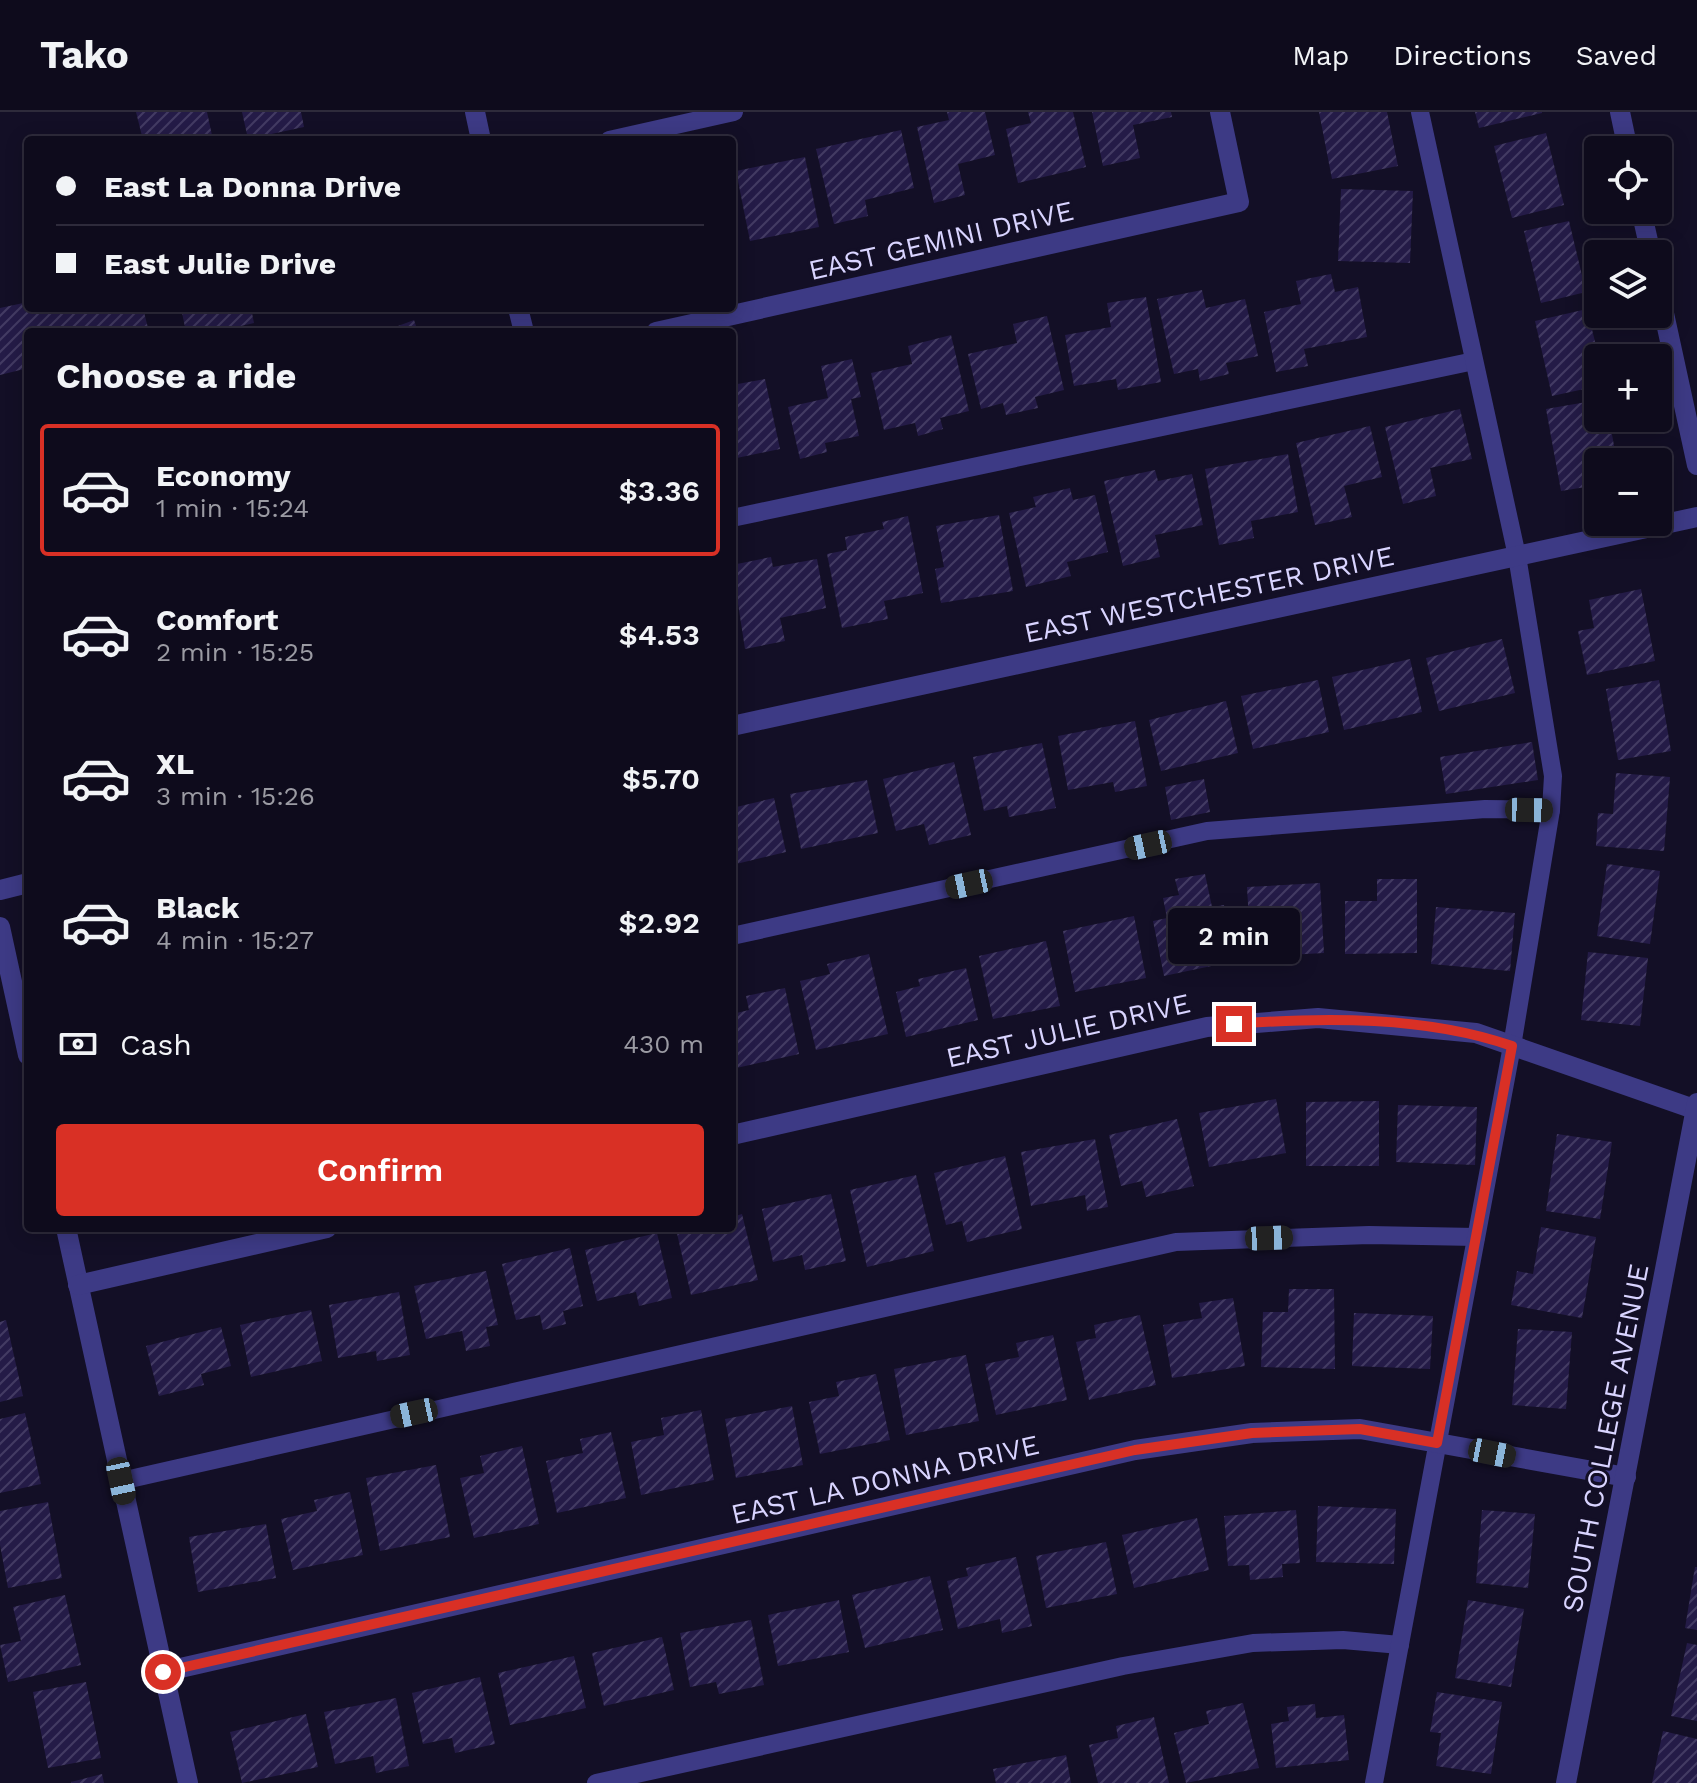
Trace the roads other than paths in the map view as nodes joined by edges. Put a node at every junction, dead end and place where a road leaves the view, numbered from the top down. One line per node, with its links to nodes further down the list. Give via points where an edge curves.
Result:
1 (475, 112): 6 (street)
2 (734, 112): 7 (lane)
3 (1220, 112): 9 (street, EAST GEMINI DRIVE, via 1239,202)
4 (1420, 112): 11 (lane)
5 (1620, 112): 8 (street)
6 (480, 136)
7 (627, 136)
8 (1625, 136)
9 (674, 328)
10 (1667, 328): 12 (street)
11 (1474, 361): 13 (lane); 15 (lane)
12 (1697, 465)
13 (736, 517)
14 (1697, 517): 15 (street, EAST WESTCHESTER DRIVE)
15 (1517, 556): 16 (street, EAST WESTCHESTER DRIVE); 17 (lane, via 1553,776)
16 (736, 725)
17 (1551, 810): 21 (lane, via 1485,809 1207,831); 23 (lane)
18 (24, 884): 19 (street)
19 (0, 890)
20 (0, 927): 22 (street)
21 (736, 935)
22 (24, 1037)
23 (1512, 1046): 24 (street, EAST JULIE DRIVE); 25 (street, EAST JULIE DRIVE, via 1476,1033 1318,1018 1207,1027); 28 (lane)
24 (1696, 1108): 31 (street, SOUTH COLLEGE AVENUE)
25 (736, 1134)
26 (67, 1232): 29 (street)
27 (310, 1232): 29 (street)
28 (1476, 1237): 30 (lane); 32 (lane, via 1176,1242)
29 (78, 1285): 32 (street)
30 (1437, 1443): 31 (street, EAST LA DONNA DRIVE); 33 (lane); 34 (street, EAST LA DONNA DRIVE, via 1360,1429 1252,1433 1135,1450)
31 (1626, 1477): 38 (street, SOUTH COLLEGE AVENUE)
32 (121, 1481): 34 (street)
33 (1400, 1645): 36 (lane, via 1343,1640 1253,1643 1123,1666); 37 (lane)
34 (163, 1672): 35 (street)
35 (188, 1783)
36 (596, 1783)
37 (1374, 1783)
38 (1566, 1783)

